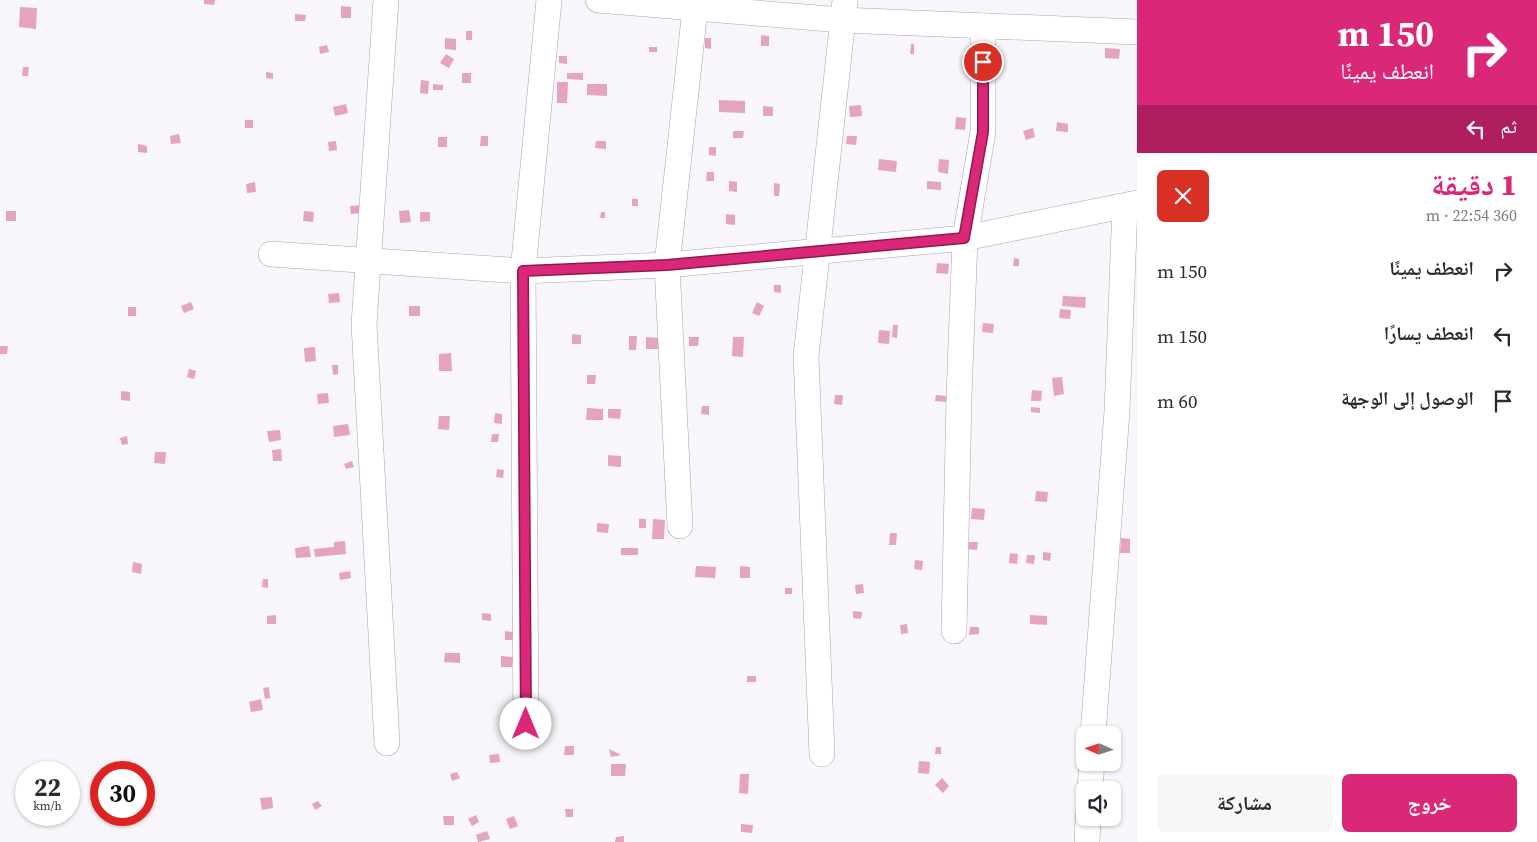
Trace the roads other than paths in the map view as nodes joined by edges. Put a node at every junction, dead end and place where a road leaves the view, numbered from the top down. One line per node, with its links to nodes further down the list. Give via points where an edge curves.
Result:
1 (386, 0): 12 (street)
2 (549, 0): 14 (street)
3 (598, 0): 4 (street)
4 (696, 4): 5 (street); 13 (street)
5 (843, 10): 6 (street); 10 (street)
6 (983, 26): 7 (street); 9 (street, via 983,132)
7 (1137, 32)
8 (1131, 204): 9 (street); 18 (street)
9 (964, 238): 10 (street); 16 (street)
10 (817, 252): 13 (street); 20 (street, via 806,356)
11 (271, 254): 12 (street)
12 (368, 260): 14 (street); 19 (street, via 364,324)
13 (667, 265): 14 (street); 15 (street)
14 (523, 271): 17 (street)
15 (680, 526)
16 (954, 631)
17 (526, 724)
18 (1095, 726)
19 (387, 742)
20 (822, 754)
21 (1088, 826): 22 (street)
22 (1087, 842)

